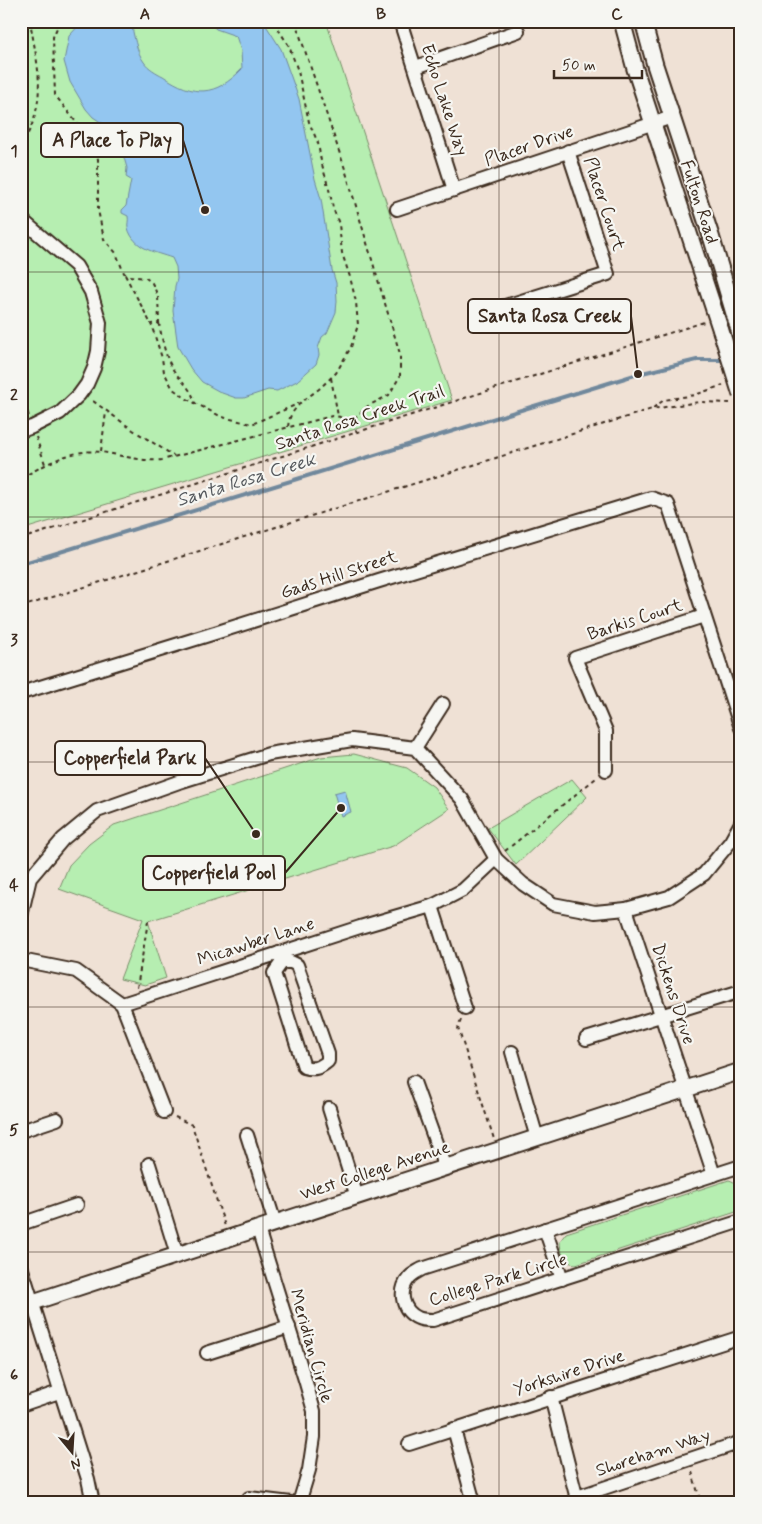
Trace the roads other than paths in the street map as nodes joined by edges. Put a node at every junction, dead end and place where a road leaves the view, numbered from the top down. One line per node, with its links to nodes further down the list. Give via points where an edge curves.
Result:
1 (400, 21): 5 (street, Echo Lake Way)
2 (622, 21): 7 (main road, Fulton Road)
3 (643, 21): 6 (main road, Fulton Road)
4 (518, 31): 5 (street)
5 (416, 67): 9 (street, Echo Lake Way)
6 (672, 117): 7 (street, Placer Drive); 13 (main road, Fulton Road)
7 (653, 123): 8 (street, Placer Drive); 14 (main road, Fulton Road, bridge, via 721,331)
8 (568, 151): 9 (street, Placer Drive); 12 (street, Placer Court, via 608,274)
9 (454, 190): 10 (street, Placer Drive)
10 (396, 209)
11 (21, 219): 15 (street, via 76,266 91,292 100,323 94,368 83,389 60,413)
12 (499, 308)
13 (740, 334)
14 (736, 399)
15 (21, 430)
16 (704, 616): 17 (street, Gads Hill Street, via 668,504 651,498); 19 (street); 21 (street, Barkis Court, via 575,658 606,732)
17 (21, 693)
18 (443, 704): 20 (street)
19 (741, 728)
20 (416, 748): 23 (street, via 462,799); 24 (street, via 352,740 269,754 179,782 97,811)
21 (606, 770)
22 (741, 823): 26 (street, via 704,874 670,898)
23 (496, 858): 25 (street, Micawber Lane, via 463,890); 26 (street, via 523,884 553,904 595,912)
24 (26, 875): 27 (street)
25 (432, 906): 28 (street, Micawber Lane); 32 (street)
26 (626, 910): 33 (street, Dickens Drive)
27 (21, 916)
28 (280, 958): 28 (street, via 274,973 304,1067 322,1066 328,1061 328,1054 297,965); 31 (street, Micawber Lane)
29 (21, 960): 31 (street, via 76,971)
30 (741, 991): 33 (street)
31 (122, 1004): 40 (street)
32 (465, 1008)
33 (661, 1016): 34 (street); 38 (street, Dickens Drive)
34 (586, 1039)
35 (512, 1052): 44 (street)
36 (741, 1071): 38 (main road, West College Avenue)
37 (414, 1082): 47 (street)
38 (686, 1089): 44 (main road, West College Avenue); 48 (street)
39 (329, 1108): 49 (street)
40 (164, 1112)
41 (57, 1120): 42 (street)
42 (21, 1131)
43 (247, 1135): 52 (street)
44 (537, 1138): 47 (main road, West College Avenue)
45 (149, 1164): 56 (street)
46 (741, 1166): 48 (street, College Park Circle)
47 (445, 1168): 49 (main road, West College Avenue)
48 (714, 1175): 55 (street, College Park Circle)
49 (357, 1197): 52 (main road, West College Avenue)
50 (77, 1205): 53 (street)
51 (741, 1221): 58 (street, College Park Circle)
52 (275, 1223): 54 (main road, West College Avenue)
53 (21, 1224)
54 (258, 1229): 56 (main road, West College Avenue); 60 (street, Meridian Circle)
55 (545, 1229): 58 (street); 58 (street, College Park Circle, via 422,1269 410,1276 403,1287 404,1305 417,1318 433,1320)
56 (177, 1255): 59 (main road, West College Avenue)
57 (21, 1266): 59 (street)
58 (562, 1279)
59 (27, 1304): 63 (street)
60 (289, 1327): 62 (street); 73 (street, Meridian Circle, via 314,1411 310,1462)
61 (741, 1337): 64 (street, Yorkshire Drive)
62 (208, 1353)
63 (60, 1392): 65 (street); 71 (street)
64 (551, 1397): 66 (street, Yorkshire Drive); 70 (street)
65 (21, 1404)
66 (454, 1429): 68 (street, Yorkshire Drive); 74 (street)
67 (741, 1442): 70 (street, Shoreham Way)
68 (409, 1444)
69 (249, 1498): 72 (street)
70 (578, 1500)
71 (93, 1503)
72 (291, 1503)
73 (299, 1503)
74 (474, 1503)

